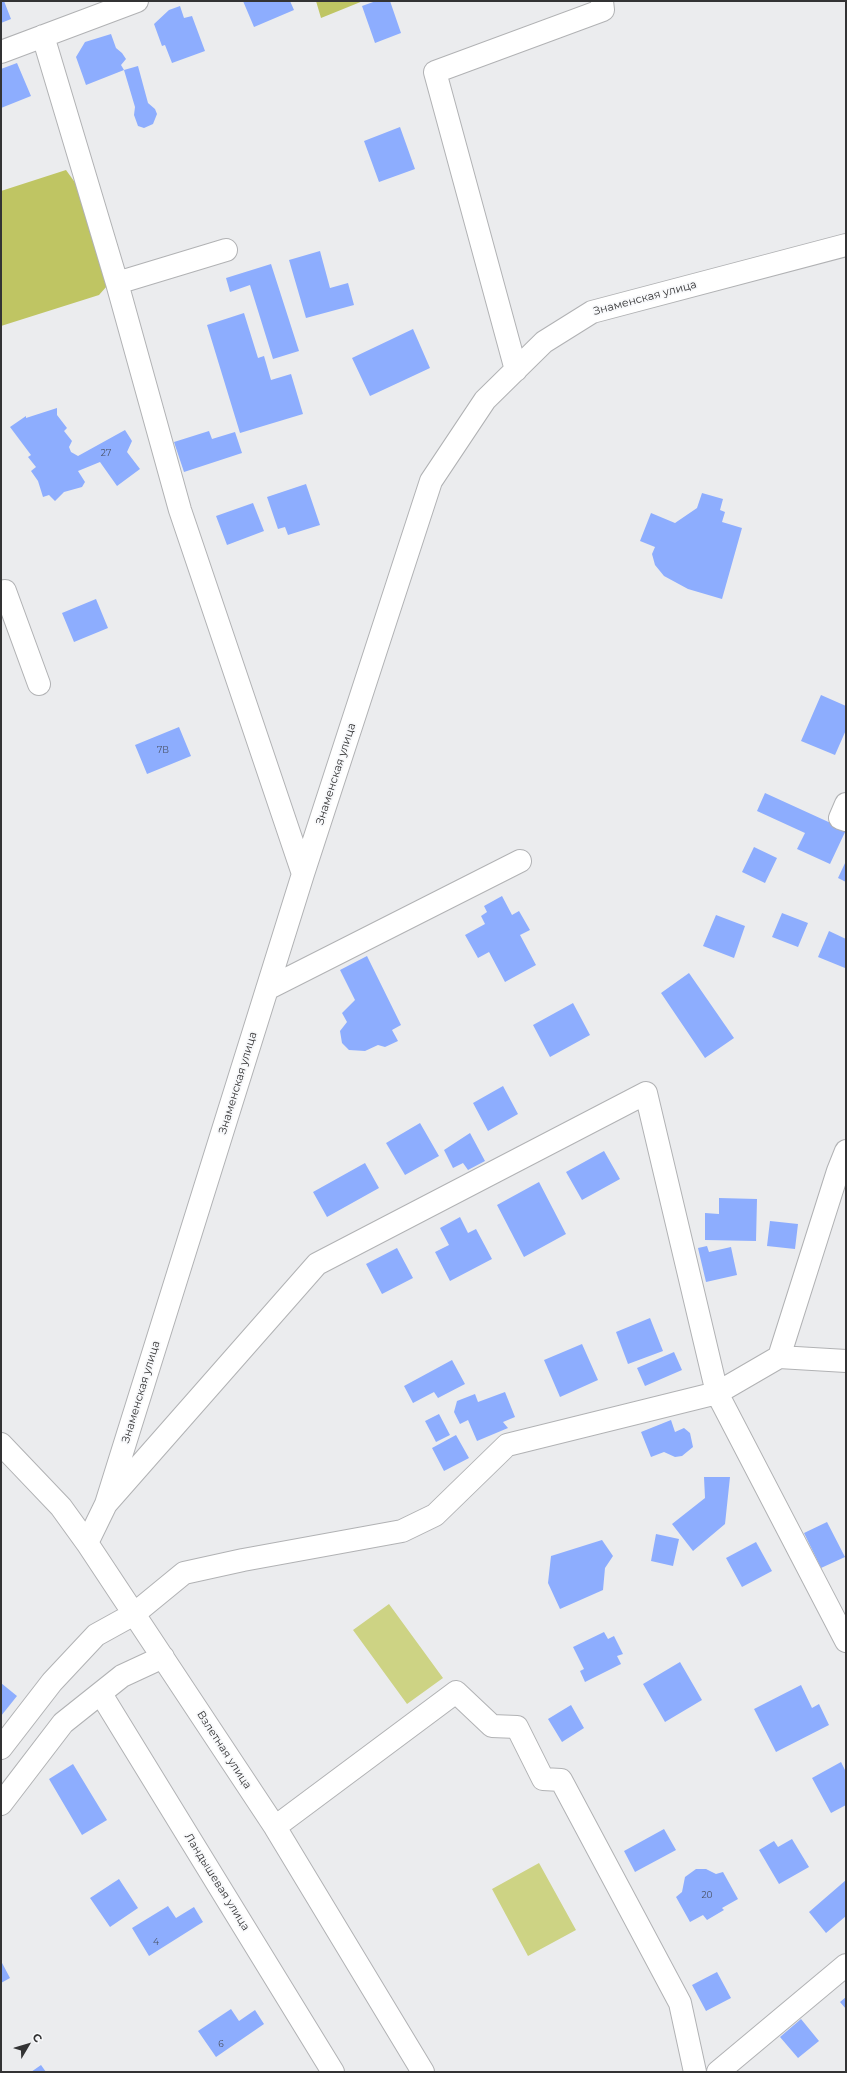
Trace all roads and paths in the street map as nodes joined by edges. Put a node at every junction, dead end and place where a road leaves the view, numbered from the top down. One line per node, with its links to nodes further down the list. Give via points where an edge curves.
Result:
1 (136, 1): 3 (street)
2 (602, 1): 8 (street, via 603,10 435,72)
3 (43, 36): 4 (street); 7 (street)
4 (1, 52)
5 (846, 245): 8 (street, Знаменская улица, via 592,312 544,342)
6 (226, 250): 7 (street)
7 (118, 283): 14 (street, via 180,510)
8 (516, 370): 14 (street, Знаменская улица, via 485,400 431,481)
9 (1, 593): 10 (street, via 5,591)
10 (39, 684)
11 (846, 804): 12 (street, via 840,818)
12 (846, 820)
13 (520, 860): 15 (street)
14 (303, 874): 15 (street, Знаменская улица)
15 (267, 989): 21 (street, Знаменская улица)
16 (843, 1164): 17 (street)
17 (779, 1357): 18 (street); 19 (street)
18 (846, 1361)
19 (717, 1393): 21 (street, via 646,1093 316,1264); 23 (street, via 507,1444 435,1515 402,1531 184,1573); 24 (street)
20 (1, 1444): 22 (street, Взлетная улица, via 61,1507)
21 (106, 1504): 22 (street, Знаменская улица)
22 (87, 1542): 23 (street, Взлетная улица)
23 (134, 1614): 25 (street, Взлетная улица); 27 (street, via 96,1635 52,1682)
24 (846, 1641)
25 (162, 1657): 26 (street, via 122,1676); 29 (street, Взлетная улица)
26 (101, 1694): 28 (street, via 63,1723); 31 (street, Ландышевая улица)
27 (1, 1748)
28 (1, 1804)
29 (275, 1827): 32 (street, Взлетная улица); 33 (street, via 456,1692 492,1726 517,1727 543,1779 561,1780 680,2003)
30 (846, 1965): 34 (street)
31 (333, 2072)
32 (423, 2072)
33 (694, 2072)
34 (718, 2072)

